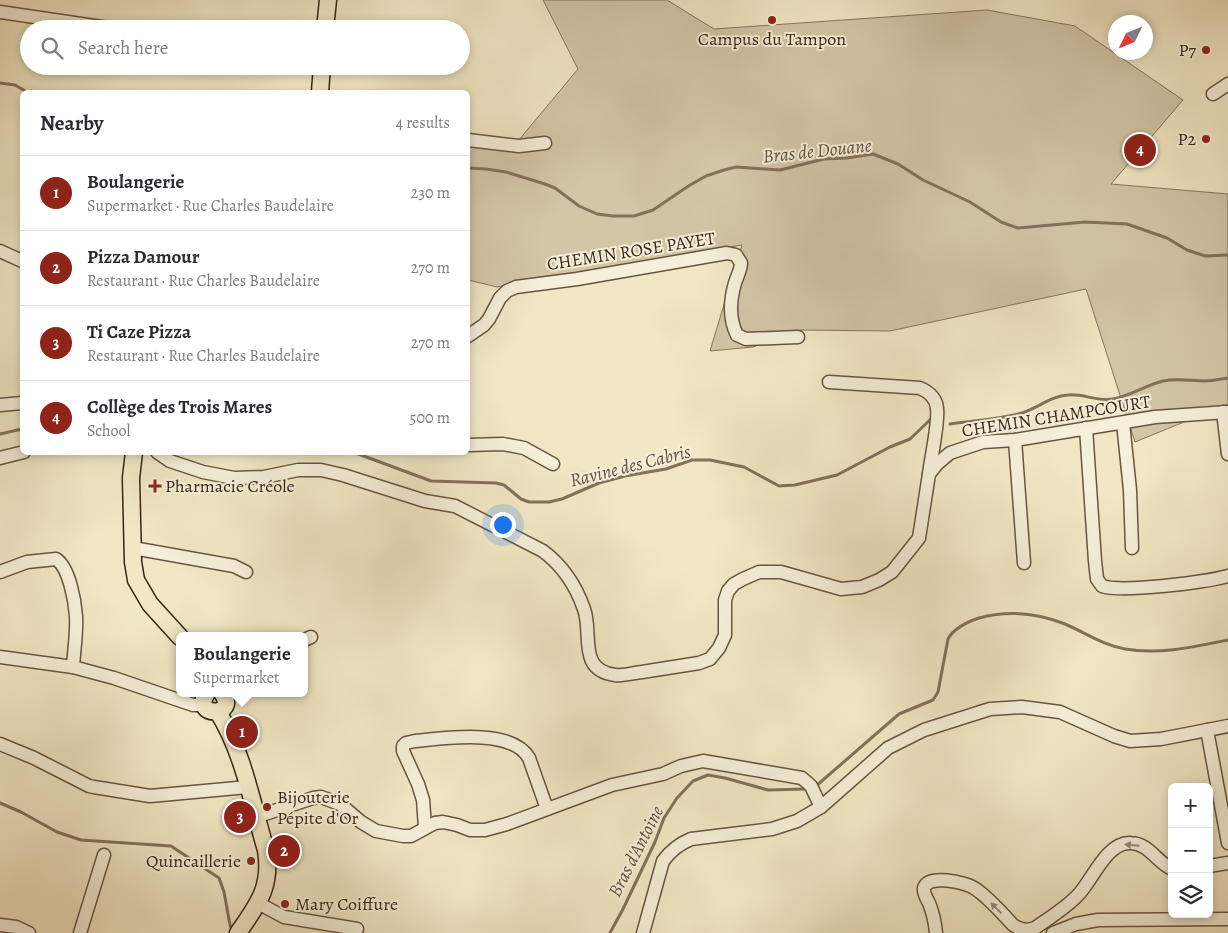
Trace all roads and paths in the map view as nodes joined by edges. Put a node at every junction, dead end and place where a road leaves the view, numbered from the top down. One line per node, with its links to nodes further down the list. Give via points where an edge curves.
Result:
1 (328, 0): 4 (main road)
2 (0, 12): 3 (street)
3 (55, 20)
4 (327, 20)
5 (321, 75): 7 (main road)
6 (1228, 84): 8 (street)
7 (320, 90)
8 (1213, 94)
9 (470, 140): 10 (street, via 519,146)
10 (545, 143)
11 (0, 251): 12 (street)
12 (20, 260)
13 (470, 335): 14 (street, CHEMIN ROSE PAYET, via 489,319 500,298 516,287 727,253 736,255 741,263 732,306 737,335 746,339)
14 (798, 337)
15 (829, 382): 29 (street, via 927,391 937,408)
16 (20, 403): 17 (street)
17 (0, 405)
18 (1225, 412): 19 (street, CHEMIN CHAMPCOURT, via 1155,417); 24 (street, CHEMIN CHAMPCOURT)
19 (1123, 423): 20 (street, CHEMIN CHAMPCOURT); 31 (street)
20 (1086, 428): 21 (street, CHEMIN CHAMPCOURT); 35 (street, via 1095,561 1097,578 1102,586 1156,586)
21 (1015, 440): 29 (street, CHEMIN CHAMPCOURT, via 983,442 962,448 950,453); 32 (street)
22 (470, 446): 28 (street, via 503,444 524,448)
23 (20, 453): 27 (street)
24 (1228, 454)
25 (134, 455): 30 (main road)
26 (161, 455): 29 (street, via 203,472 234,478 322,470 455,506 543,550 554,559 577,591 585,612 591,661 598,669 617,675 699,664 710,659 725,635 728,591 734,584 759,572 781,572 841,589 862,587 892,572 919,538)
27 (0, 458)
28 (553, 464)
29 (929, 474)
30 (133, 548): 34 (street, via 234,566); 36 (main road, via 136,580 150,604)
31 (1132, 548)
32 (1024, 563)
33 (0, 572): 38 (street, via 27,562 56,559 61,562 68,574 76,616)
34 (246, 572)
35 (1228, 576)
36 (176, 633)
37 (0, 657): 38 (street)
38 (73, 667): 39 (street, via 193,705)
39 (212, 700): 43 (main road, via 238,752)
40 (1228, 726): 41 (street)
41 (1207, 730): 44 (street, via 1130,741 1060,712 1022,706 990,709 924,730 888,748); 48 (street)
42 (0, 744): 43 (street, via 94,787 150,796)
43 (248, 787): 46 (main road)
44 (821, 807): 45 (street, via 802,778 703,761 612,785); 60 (street, via 797,821 772,829 680,844 663,861)
45 (547, 809): 47 (street, via 485,830 470,830 443,822); 47 (street, via 526,751 514,743 480,737 415,740 406,742 403,751 423,800)
46 (256, 817): 47 (street, via 322,797 340,804 376,831 411,836); 53 (main road, via 268,862 266,887)
47 (425, 828)
48 (1228, 843)
49 (104, 855): 59 (street)
50 (1228, 863): 51 (street)
51 (1213, 865)
52 (1168, 867): 61 (street, one-way to 61, via 1144,846 1123,844 1107,856 1078,896 1029,930 1013,925 974,887 937,880 924,887)
53 (258, 904): 56 (street, via 284,917); 57 (main road)
54 (1228, 919): 62 (street, via 1098,920)
55 (0, 925): 58 (street)
56 (356, 929)
57 (239, 931)
58 (29, 933)
59 (80, 933)
60 (643, 933)
61 (936, 933)
62 (1053, 933)

